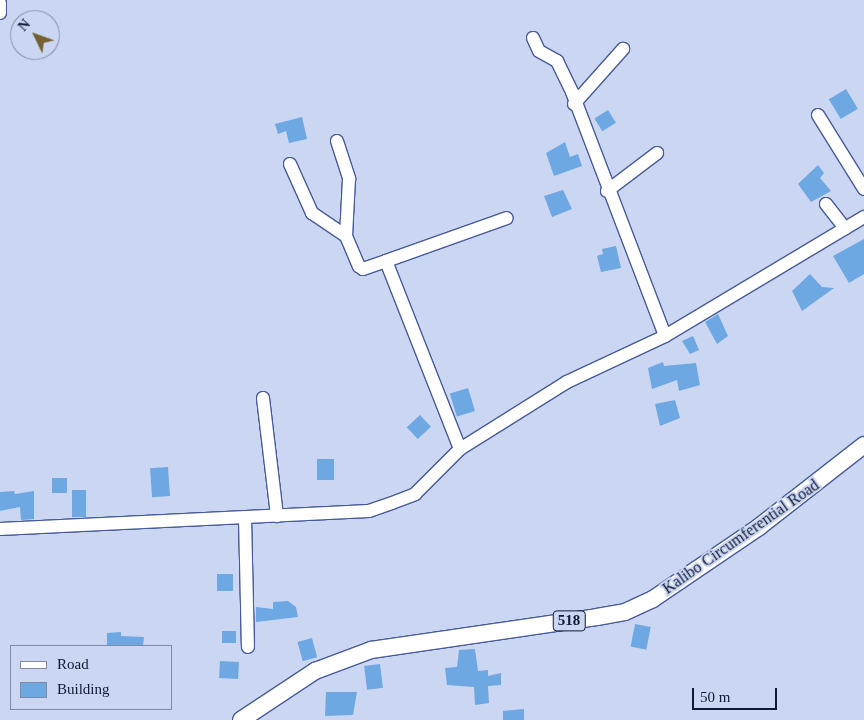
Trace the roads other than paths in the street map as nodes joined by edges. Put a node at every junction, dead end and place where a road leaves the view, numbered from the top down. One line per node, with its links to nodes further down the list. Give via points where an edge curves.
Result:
1 (0, 3): 2 (street)
2 (0, 13)
3 (533, 38): 5 (street, via 539,51 557,61)
4 (623, 49): 5 (street)
5 (574, 104): 11 (street)
6 (818, 115): 10 (street)
7 (337, 141): 16 (street, via 349,179)
8 (657, 153): 11 (street)
9 (290, 164): 16 (street, via 312,213)
10 (864, 189)
11 (607, 190): 18 (street)
12 (826, 204): 15 (street)
13 (864, 217): 15 (street)
14 (507, 218): 17 (street)
15 (846, 228): 18 (street)
16 (346, 236): 17 (street, via 359,266 364,268)
17 (386, 261): 21 (street)
18 (665, 336): 21 (street, via 567,382)
19 (264, 398): 22 (street)
20 (864, 446): 26 (main road, Kalibo Circumferential Road / 518, via 686,580 646,602 597,617 371,650 315,671)
21 (460, 448): 22 (street, via 415,494 392,503 369,511)
22 (277, 516): 23 (street)
23 (245, 517): 24 (street, via 98,527); 25 (street)
24 (0, 529)
25 (248, 647)
26 (241, 720)

